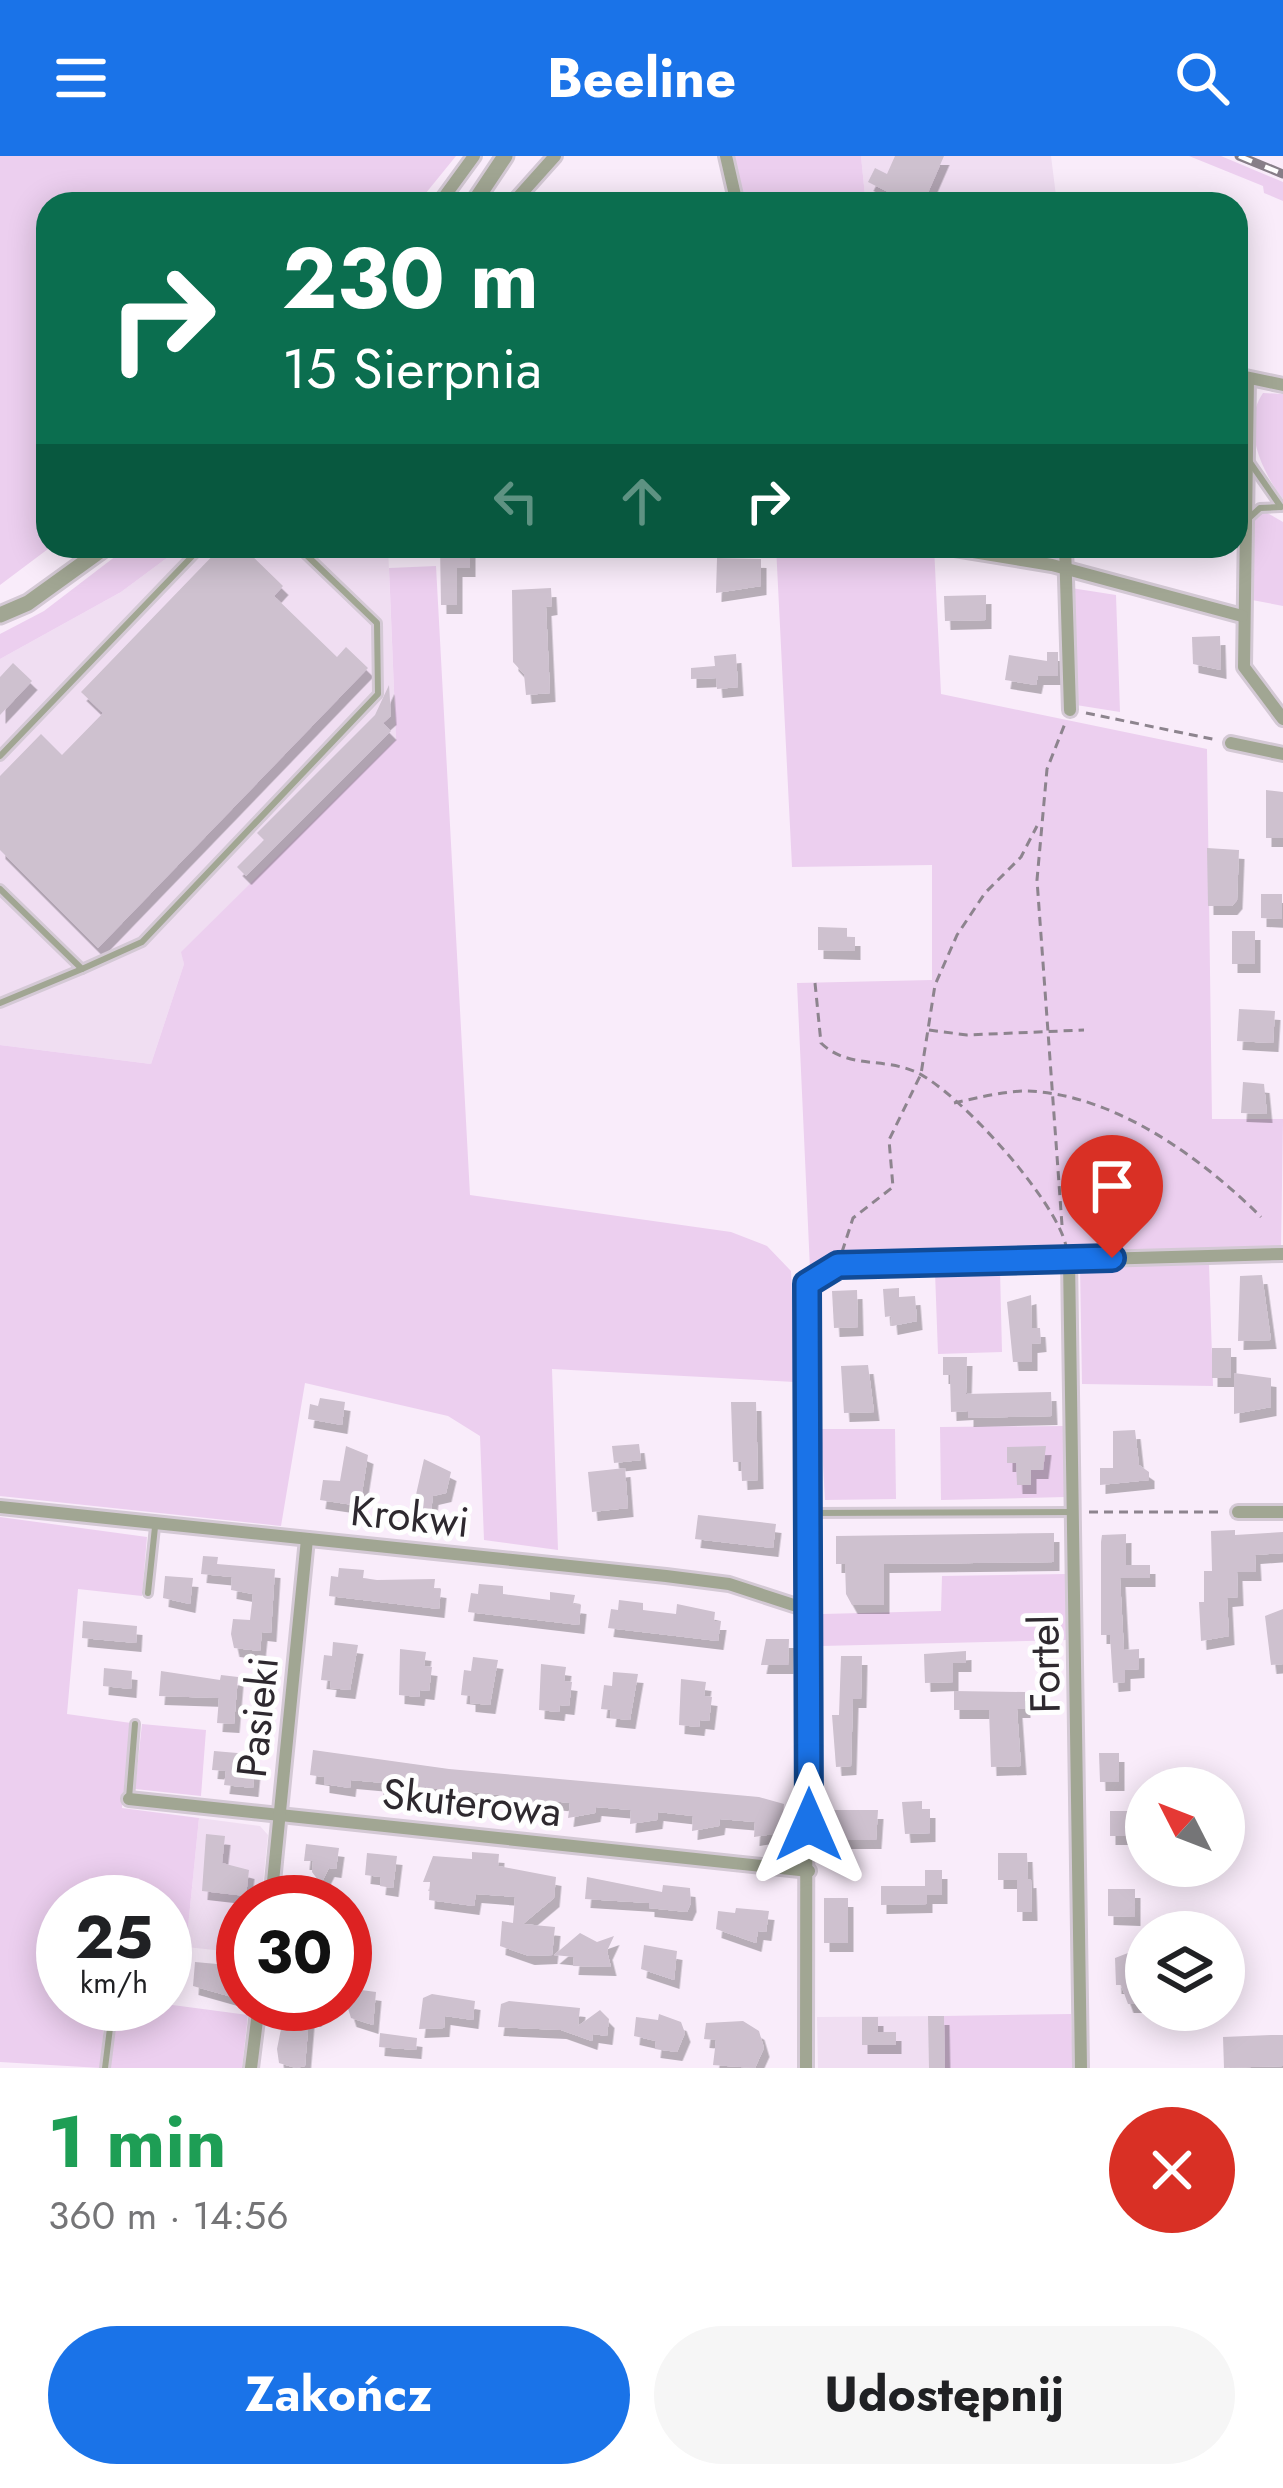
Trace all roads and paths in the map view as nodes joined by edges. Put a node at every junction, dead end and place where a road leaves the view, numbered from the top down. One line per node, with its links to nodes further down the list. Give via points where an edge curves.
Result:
1 (474, 156): 5 (street)
2 (505, 156): 6 (street)
3 (555, 156): 7 (street)
4 (726, 156): 8 (street)
5 (448, 192)
6 (481, 192)
7 (523, 192)
8 (734, 192)
9 (1248, 378): 10 (street)
10 (1283, 385)
11 (1248, 460): 12 (lane)
12 (1282, 509): 13 (lane, via 1260,508)
13 (1248, 518)
14 (90, 558): 21 (street)
15 (190, 558): 27 (lane)
16 (309, 558): 30 (lane, via 377,623 378,694 142,942)
17 (1005, 558): 20 (street)
18 (1066, 558): 20 (street)
19 (1244, 558): 22 (street)
20 (1066, 569): 22 (street); 23 (street)
21 (0, 615)
22 (1242, 616): 24 (street, via 1244,667)
23 (1070, 710): 25 (path); 28 (path, via 1047,769)
24 (1283, 719)
25 (1231, 743): 26 (street)
26 (1283, 754)
27 (0, 756)
28 (1040, 819): 33 (path, via 1021,857 957,935); 35 (path)
29 (0, 889): 30 (lane)
30 (82, 969): 32 (lane)
31 (815, 983): 36 (path, via 821,1042 838,1060)
32 (0, 1003)
33 (927, 1030): 35 (path); 36 (path)
34 (1084, 1030): 35 (path)
35 (1046, 1031): 37 (path)
36 (921, 1074): 38 (path); 43 (path, via 889,1140 893,1186 853,1218)
37 (1053, 1094): 38 (path); 39 (path, via 1154,1133); 40 (path)
38 (954, 1103): 40 (path, via 1027,1175)
39 (1261, 1216)
40 (1062, 1225): 42 (path)
41 (1283, 1254): 42 (street)
42 (1069, 1259): 43 (street); 46 (street, Fortel)
43 (838, 1265): 48 (street, via 806,1291)
44 (0, 1507): 49 (street, Krokwi)
45 (1238, 1511): 46 (path); 47 (street)
46 (1076, 1512): 48 (lane); 63 (street, Fortel)
47 (1283, 1512)
48 (808, 1513): 52 (street)
49 (156, 1523): 50 (street, Krokwi); 51 (lane)
50 (307, 1539): 52 (street, Krokwi, via 708,1581); 55 (street, Pasieki)
51 (148, 1593)
52 (809, 1610): 56 (street)
53 (135, 1724): 54 (lane)
54 (129, 1799): 55 (street, Skuterowa)
55 (280, 1815): 56 (street, Skuterowa); 57 (street, Pasieki)
56 (809, 1871): 62 (street)
57 (274, 1875)
58 (110, 2031): 60 (lane)
59 (256, 2031): 61 (street)
60 (105, 2068)
61 (251, 2068)
62 (806, 2068)
63 (1081, 2068)

